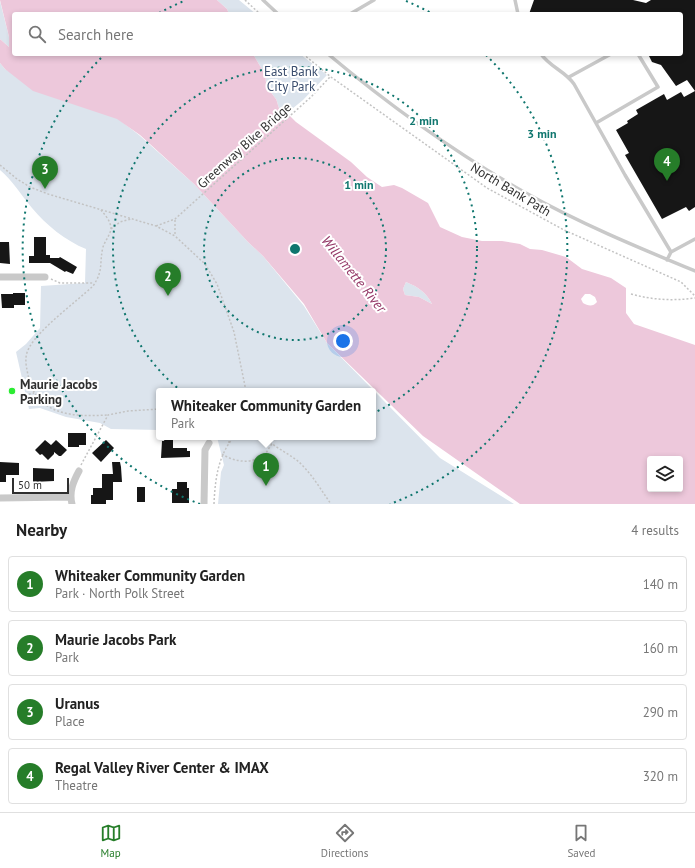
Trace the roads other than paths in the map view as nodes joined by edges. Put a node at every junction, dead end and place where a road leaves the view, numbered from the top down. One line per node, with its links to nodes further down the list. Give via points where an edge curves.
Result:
1 (263, 0): 4 (lane)
2 (374, 0): 5 (lane)
3 (515, 0): 6 (lane)
4 (276, 12)
5 (353, 12)
6 (518, 12)
7 (331, 56): 15 (lane, via 424,130 508,183 598,230)
8 (542, 56): 11 (lane)
9 (607, 56): 11 (lane)
10 (640, 56): 12 (lane, via 658,87)
11 (569, 77): 12 (lane)
12 (596, 123): 14 (lane)
13 (695, 239): 14 (lane)
14 (671, 252): 15 (lane)
15 (668, 260): 16 (lane)
16 (695, 271)
17 (0, 277): 18 (street)
18 (45, 277)
19 (208, 443): 23 (street, via 205,450)
20 (78, 470): 22 (street, via 72,487)
21 (0, 498): 22 (street)
22 (71, 501)
23 (204, 504)

